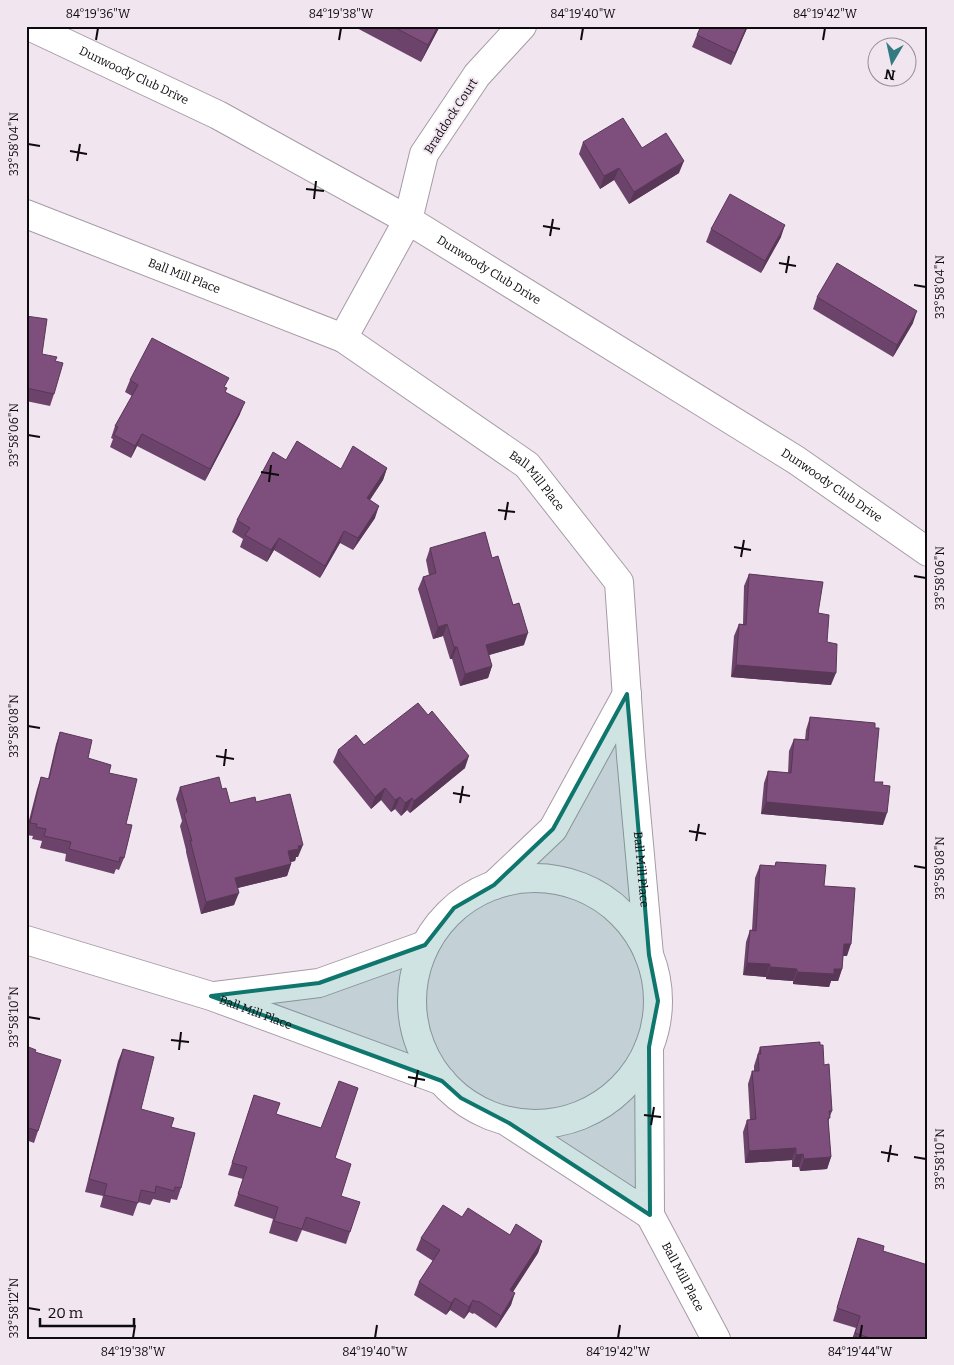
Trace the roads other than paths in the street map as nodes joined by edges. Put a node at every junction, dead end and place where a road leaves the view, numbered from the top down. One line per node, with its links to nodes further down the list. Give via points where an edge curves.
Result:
1 (29, 26): 4 (street, Dunwoody Club Drive, via 218,115)
2 (522, 26): 4 (street, Braddock Court, via 477,75 424,154)
3 (26, 214): 5 (street, Ball Mill Place)
4 (408, 220): 5 (street); 6 (street, Dunwoody Club Drive, via 796,460)
5 (343, 338): 7 (street, Ball Mill Place, via 527,466 619,582)
6 (928, 552)
7 (627, 694): 8 (street, via 553,829); 11 (street, Ball Mill Place)
8 (494, 885): 10 (street, via 473,894 454,908 437,925); 11 (street, via 516,879 540,878 563,881 585,889 605,900 623,916)
9 (26, 940): 12 (street, Ball Mill Place)
10 (425, 944): 12 (street, Ball Mill Place, via 319,983); 14 (street, via 416,966 412,1012 417,1037 427,1060)
11 (649, 955): 13 (street, via 658,1001)
12 (211, 996): 14 (street, Ball Mill Place)
13 (649, 1048): 15 (street, via 622,1087 582,1114 557,1121); 16 (street, Ball Mill Place)
14 (442, 1081): 15 (street, via 482,1112)
15 (509, 1123): 16 (street, Ball Mill Place)
16 (650, 1215): 17 (street, Ball Mill Place)
17 (716, 1339)

